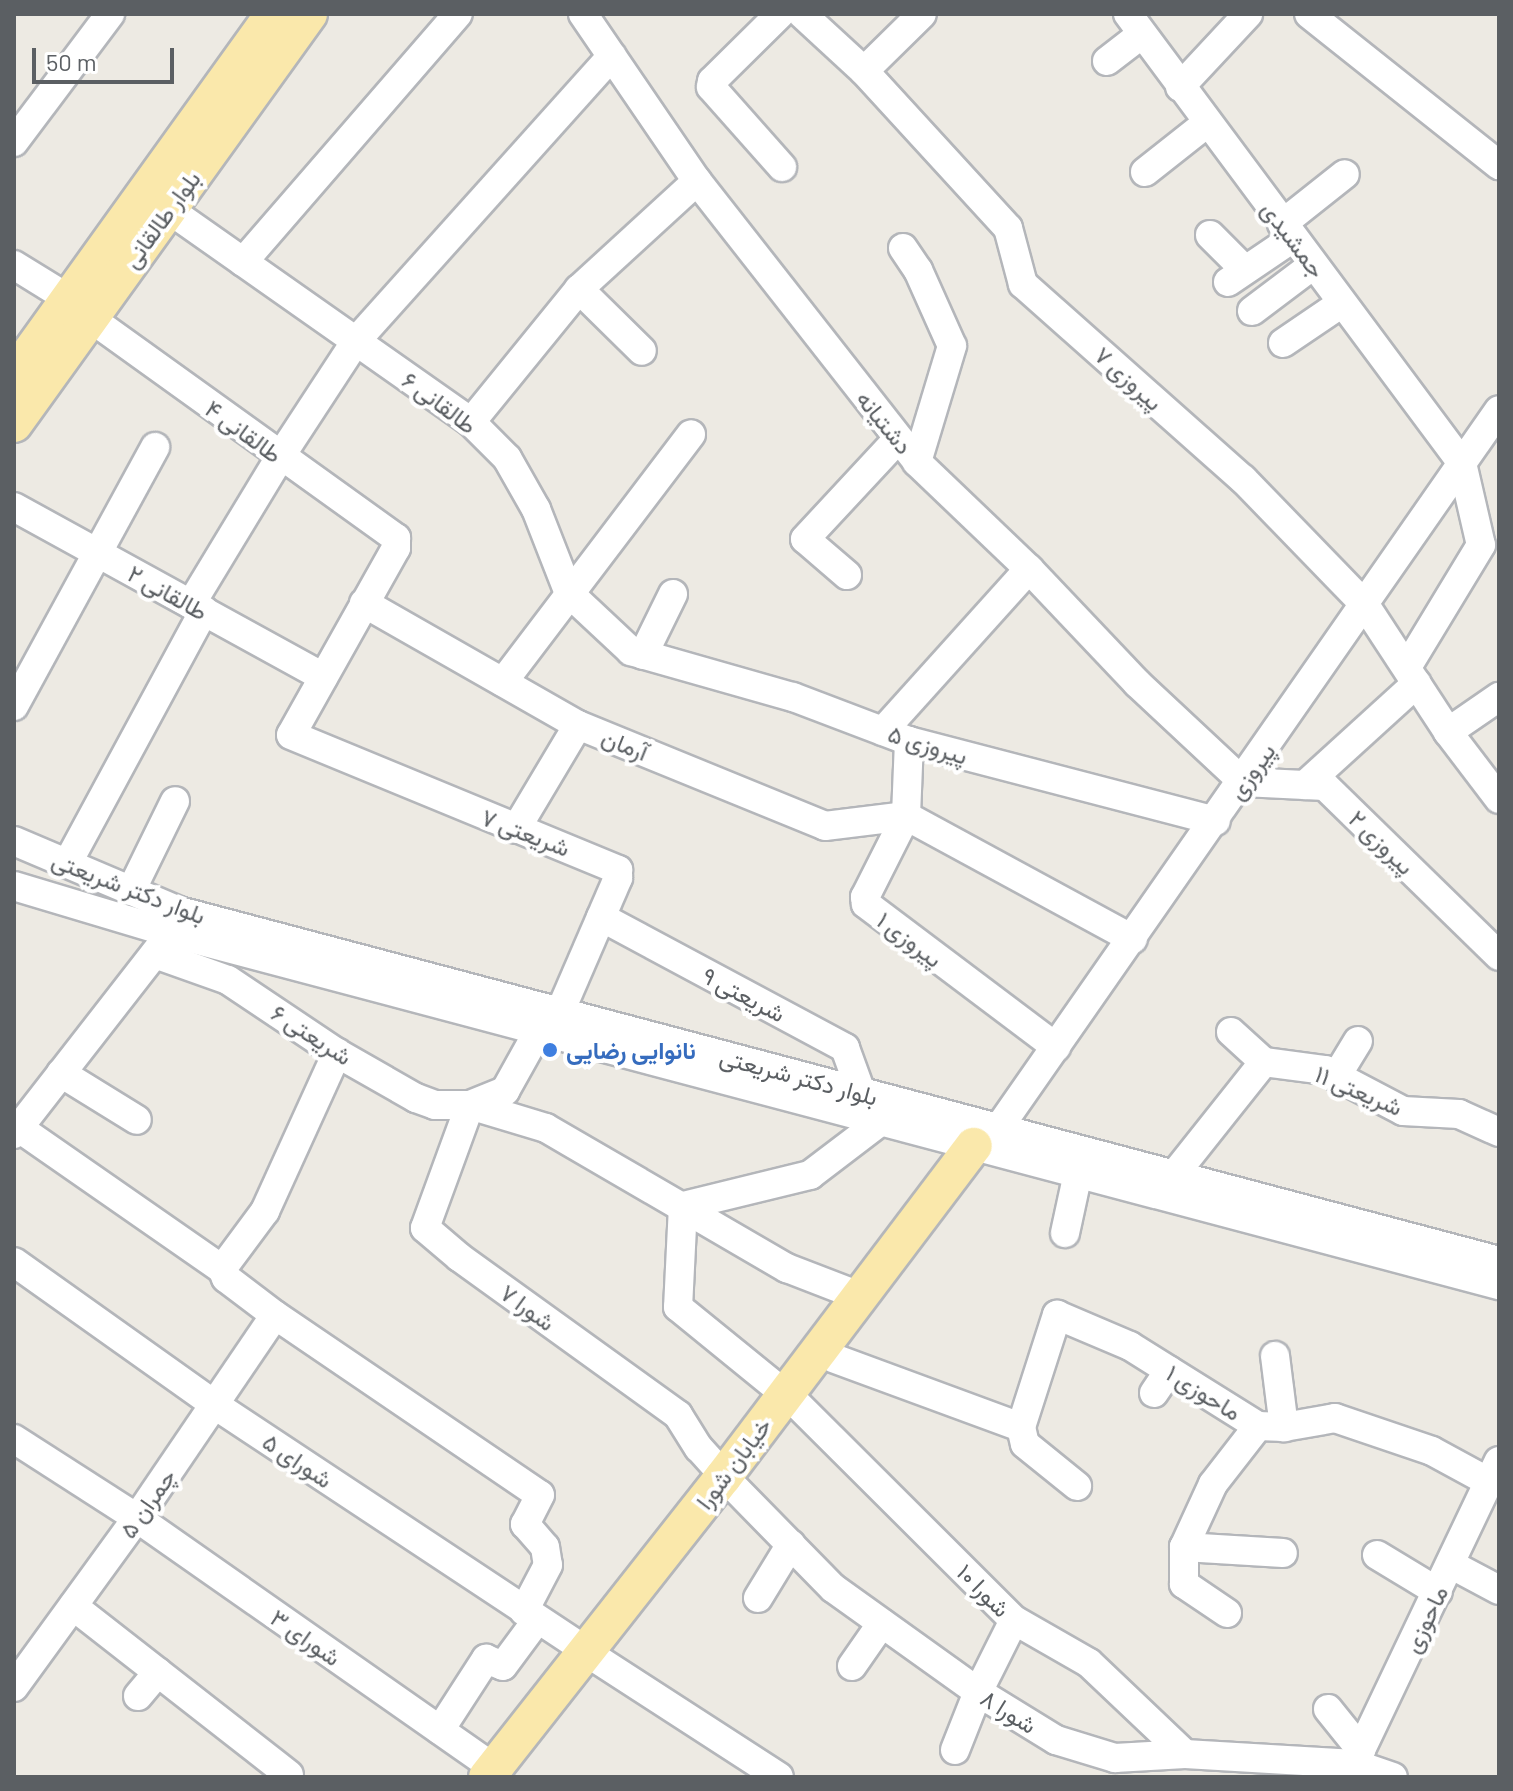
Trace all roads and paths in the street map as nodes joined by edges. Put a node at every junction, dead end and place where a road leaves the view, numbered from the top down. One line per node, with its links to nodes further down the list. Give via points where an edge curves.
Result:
1 (110, 14): 18 (street)
2 (273, 14): 34 (main road, بلوار طالقانی)
3 (309, 14): 25 (main road, بلوار طالقانی)
4 (458, 14): 29 (street)
5 (780, 14): 21 (street, via 711,87)
6 (802, 14): 15 (street, پیروزی ۷)
7 (922, 14): 15 (street)
8 (1248, 14): 16 (street)
9 (1309, 14): 20 (street)
10 (1336, 14): 19 (street)
11 (594, 19): 13 (street, دشتیانه)
12 (1135, 24): 14 (street); 16 (street, جمشیدی)
13 (612, 56): 24 (street, دشتیانه); 36 (street)
14 (1107, 61)
15 (864, 71): 56 (street, پیروزی ۷, via 1008,228 1023,284 1243,479)
16 (1180, 87): 17 (street, جمشیدی)
17 (1207, 123): 22 (street); 26 (street, جمشیدی)
18 (14, 142)
19 (1499, 144)
20 (1499, 165)
21 (782, 167)
22 (1145, 172)
23 (1345, 174): 26 (street)
24 (697, 181): 32 (street); 44 (street, دشتیانه)
25 (168, 209): 29 (street, طالقانی ۶); 34 (main road, بلوار طالقانی)
26 (1288, 231): 27 (street, via 1236,276); 31 (street, جمشیدی)
27 (1210, 235)
28 (903, 248): 47 (street, via 952,346)
29 (243, 262): 36 (street, طالقانی ۶)
30 (14, 265): 34 (street, طالقانی ۴)
31 (1313, 265): 33 (street, جمشیدی); 35 (street)
32 (579, 289): 38 (street); 41 (street)
33 (1342, 303): 37 (street); 48 (street, جمشیدی)
34 (79, 309): 39 (main road, بلوار طالقانی); 42 (main road, بلوار طالقانی); 46 (street, طالقانی ۴)
35 (1252, 311)
36 (356, 341): 41 (street, طالقانی ۶); 46 (street)
37 (1283, 343)
38 (642, 351)
39 (14, 375)
40 (1499, 410): 48 (street, پیروزی)
41 (471, 422): 53 (street, طالقانی ۶, via 507,458 536,509)
42 (14, 424)
43 (691, 434): 53 (street)
44 (897, 440): 47 (street, دشتیانه); 52 (street, via 805,539)
45 (155, 447): 50 (street)
46 (280, 457): 55 (street, طالقانی ۴, via 397,542); 57 (street)
47 (917, 462): 51 (street, دشتیانه)
48 (1462, 463): 56 (street, پیروزی); 59 (street, via 1481,545)
49 (14, 507): 50 (street, طالقانی ۲)
50 (95, 552): 57 (street, طالقانی ۲); 63 (street)
51 (1029, 569): 65 (street); 68 (street, دشتیانه, via 1137,683)
52 (847, 575)
53 (569, 593): 58 (street, طالقانی ۶, via 631,651); 61 (street)
54 (673, 594): 58 (street)
55 (364, 603): 60 (street); 61 (street, آرمان)
56 (1365, 605): 59 (street, پیروزی ۷); 68 (street, پیروزی)
57 (197, 608): 60 (street, طالقانی ۲); 76 (street)
58 (643, 655): 65 (street, پیروزی ۵, via 793,697)
59 (1412, 675): 66 (street, پیروزی ۷); 69 (street)
60 (323, 677): 74 (street, شریعتی ۷, via 291,735)
61 (503, 682): 64 (street, آرمان)
62 (1499, 697): 66 (street)
63 (14, 706)
64 (578, 725): 72 (street, آرمان, via 825,826); 74 (street)
65 (883, 731): 67 (street, پیروزی ۵)
66 (1448, 732): 70 (street, پیروزی ۷)
67 (909, 741): 72 (street, پیروزی ۱); 73 (street, پیروزی ۵)
68 (1243, 782): 69 (street, پیروزی ۲); 73 (street, پیروزی)
69 (1305, 785): 83 (street, پیروزی ۲, via 1325,786)
70 (1499, 799)
71 (175, 801): 77 (street)
72 (906, 816): 80 (street); 88 (street, پیروزی ۱, via 866,904)
73 (1216, 821): 80 (street, پیروزی)
74 (516, 829): 79 (street, شریعتی ۷, via 618,870)
75 (14, 841): 76 (street, بلوار دکتر شریعتی)
76 (67, 864): 77 (street, بلوار دکتر شریعتی)
77 (131, 891): 85 (street, بلوار دکتر شریعتی, via 179,911)
78 (18, 893): 81 (street, بلوار دکتر شریعتی)
79 (601, 917): 85 (street, شریعتی ۷); 94 (street, شریعتی ۹, via 845,1048)
80 (1133, 939): 88 (street, پیروزی)
81 (163, 943): 82 (street, بلوار دکتر شریعتی); 84 (street, شریعتی ۶); 91 (street)
82 (238, 951): 84 (street); 85 (street, بلوار دکتر شریعتی)
83 (1499, 956)
84 (228, 980): 89 (street, شریعتی ۶)
85 (549, 1021): 93 (street, بلوار دکتر شریعتی); 95 (street, شریعتی ۷, via 505,1091)
86 (1231, 1032): 90 (street)
87 (1358, 1041): 92 (street)
88 (1056, 1047): 100 (street, پیروزی)
89 (337, 1053): 95 (street, شریعتی ۶, via 416,1098 435,1105); 107 (street, via 265,1211)
90 (1264, 1062): 92 (street, شریعتی ۱۱, via 1325,1070); 102 (street)
91 (61, 1073): 96 (street); 98 (street)
92 (1336, 1077): 99 (street, شریعتی ۱۱, via 1403,1111 1459,1114)
93 (787, 1084): 94 (street, بلوار دکتر شریعتی); 97 (street, بلوار دکتر شریعتی)
94 (861, 1092): 100 (street, بلوار دکتر شریعتی)
95 (470, 1105): 103 (street, via 546,1128); 119 (street, شورا ۷, via 425,1228 678,1415)
96 (137, 1120)
97 (881, 1121): 100 (street, بلوار دکتر شریعتی); 103 (street, via 810,1175)
98 (16, 1131): 107 (street)
99 (1499, 1132)
100 (988, 1142): 101 (street, بلوار دکتر شریعتی); 102 (street, بلوار دکتر شریعتی); 109 (main road, خیابان شورا); 112 (main road, خیابان شورا)
101 (1078, 1173): 104 (street); 108 (street, بلوار دکتر شریعتی)
102 (1174, 1175): 105 (street, بلوار دکتر شریعتی)
103 (683, 1206): 109 (street, via 787,1268); 113 (street, شورا ۱۰, via 678,1307)
104 (1065, 1233)
105 (1499, 1261)
106 (14, 1262): 114 (street, شورای ۵)
107 (222, 1269): 110 (street, via 226,1278)
108 (1499, 1285)
109 (862, 1297): 113 (main road, خیابان شورا)
110 (275, 1315): 114 (street, چمران ۵); 132 (street, via 540,1495 525,1524 545,1547 548,1565)
111 (1275, 1356): 116 (street)
112 (833, 1358): 113 (main road, خیابان شورا); 115 (street)
113 (792, 1400): 119 (main road, خیابان شورا); 133 (street, شورا ۱۰)
114 (215, 1405): 121 (street, چمران ۵); 132 (street, شورای ۵)
115 (1021, 1427): 116 (street, ماحوزی ۱, via 1057,1315 1130,1346 1162,1382); 120 (street, via 1025,1444)
116 (1271, 1427): 118 (street, via 1335,1418); 123 (street, via 1213,1484)
117 (14, 1439): 121 (street, شورای ۳)
118 (1495, 1472): 126 (street, ماحوزی)
119 (729, 1481): 122 (street, شورا ۸); 135 (main road, خیابان شورا)
120 (1077, 1486)
121 (127, 1512): 130 (street, چمران ۵); 142 (street, شورای ۳)
122 (791, 1544): 129 (street); 134 (street, شورا ۸, via 833,1588)
123 (1184, 1547): 124 (street); 131 (street, via 1184,1584)
124 (1283, 1553)
125 (1377, 1555): 128 (street)
126 (1452, 1565): 127 (street); 128 (street, ماحوزی)
127 (1499, 1590)
128 (1438, 1592): 145 (street, ماحوزی)
129 (758, 1598)
130 (73, 1606): 137 (street); 138 (street, چمران ۵)
131 (1227, 1613)
132 (530, 1616): 135 (street, شورای ۵); 142 (street, via 503,1666 486,1659)
133 (1014, 1620): 139 (street); 144 (street, شورا ۱۰, via 1089,1663)
134 (882, 1623): 136 (street); 139 (street, شورا ۸)
135 (593, 1656): 147 (main road, خیابان شورا); 149 (street, شورای ۵)
136 (852, 1666)
137 (158, 1672): 140 (street); 148 (street)
138 (14, 1687)
139 (978, 1692): 143 (street); 146 (street, شورا ۸, via 1056,1740)
140 (138, 1696)
141 (1328, 1709): 145 (street)
142 (440, 1730): 147 (street, شورای ۳)
143 (955, 1750)
144 (1185, 1754): 145 (street, شورا ۸); 146 (street, شورا ۸)
145 (1355, 1763): 150 (street, شورا ۸)
146 (1139, 1767)
147 (497, 1774)
148 (289, 1775)
149 (779, 1777)
150 (1393, 1777)

